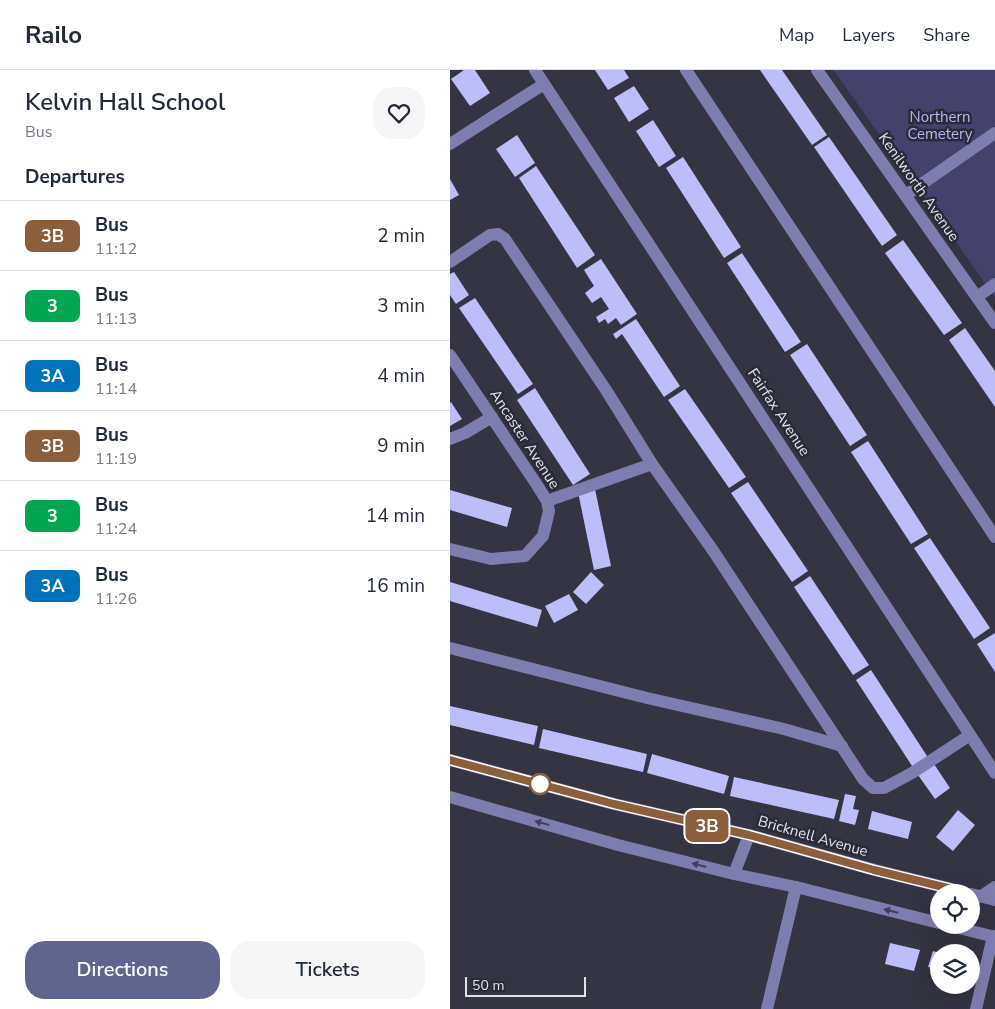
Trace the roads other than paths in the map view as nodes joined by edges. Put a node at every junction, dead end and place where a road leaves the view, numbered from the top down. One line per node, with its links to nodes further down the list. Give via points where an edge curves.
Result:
1 (535, 70): 4 (street, Fairfax Avenue)
2 (686, 70): 17 (street)
3 (817, 70): 7 (street, Kenilworth Avenue)
4 (544, 84): 6 (street); 20 (street, Fairfax Avenue)
5 (995, 133): 7 (street)
6 (450, 144)
7 (906, 195): 10 (street, Kenilworth Avenue)
8 (450, 262): 15 (street, via 490,235 498,234 505,239)
9 (995, 284): 10 (street)
10 (977, 297): 11 (street, Kenilworth Avenue)
11 (995, 323)
12 (450, 355): 13 (street, Ancaster Avenue)
13 (492, 417): 14 (street, via 465,434); 16 (street, Ancaster Avenue)
14 (450, 439)
15 (652, 464): 16 (street); 21 (street)
16 (547, 501): 18 (street, Ancaster Avenue, via 549,511 543,536 525,556 491,559)
17 (995, 537)
18 (450, 548)
19 (450, 648): 21 (street)
20 (970, 734): 21 (street, via 884,788 873,788 863,779); 23 (street, Fairfax Avenue)
21 (842, 746)
22 (450, 760): 25 (street, Bricknell Avenue, via 614,804)
23 (995, 773)
24 (450, 797): 26 (street, one-way to 24)
25 (749, 835): 26 (street); 27 (street, Bricknell Avenue)
26 (734, 874): 29 (street)
27 (931, 884)
28 (995, 887): 30 (street)
29 (796, 888): 33 (street, one-way to 29); 36 (street)
30 (980, 894)
31 (980, 897): 32 (street)
32 (995, 900)
33 (930, 921)
34 (980, 933): 35 (street)
35 (994, 937): 37 (street)
36 (767, 1009)
37 (976, 1009)

